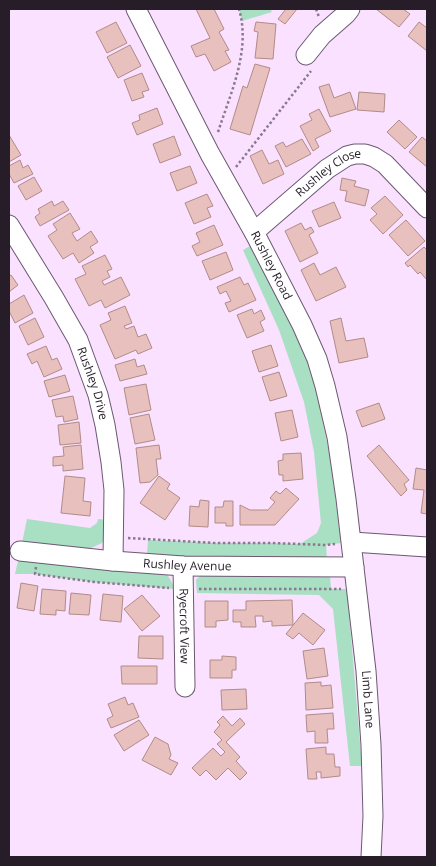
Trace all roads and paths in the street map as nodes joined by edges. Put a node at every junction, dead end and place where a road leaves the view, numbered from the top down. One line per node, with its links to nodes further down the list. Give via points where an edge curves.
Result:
1 (136, 9): 5 (street, Rushley Road)
2 (239, 9): 5 (path, via 243,45 237,76)
3 (350, 9): 4 (street, via 322,35)
4 (310, 61): 6 (path)
5 (210, 154): 6 (street, Rushley Road)
6 (224, 182): 9 (street, Rushley Road)
7 (427, 208): 9 (street, Rushley Close, via 384,164 374,157 355,154 327,169)
8 (9, 225): 10 (street, Rushley Drive, via 78,340 98,395 114,490)
9 (254, 232): 11 (street, Rushley Road, via 317,359 336,437)
10 (113, 537): 11 (path, via 214,543 326,545); 14 (street, Rushley Drive)
11 (352, 542): 12 (street); 16 (street, Limb Lane)
12 (427, 547)
13 (20, 552): 14 (street, Rushley Avenue)
14 (112, 561): 15 (street, Rushley Avenue)
15 (183, 566): 16 (street, Rushley Avenue); 17 (street, Ryecroft View)
16 (354, 567): 18 (street, Limb Lane, via 366,671 373,816)
17 (185, 687)
18 (371, 857)

